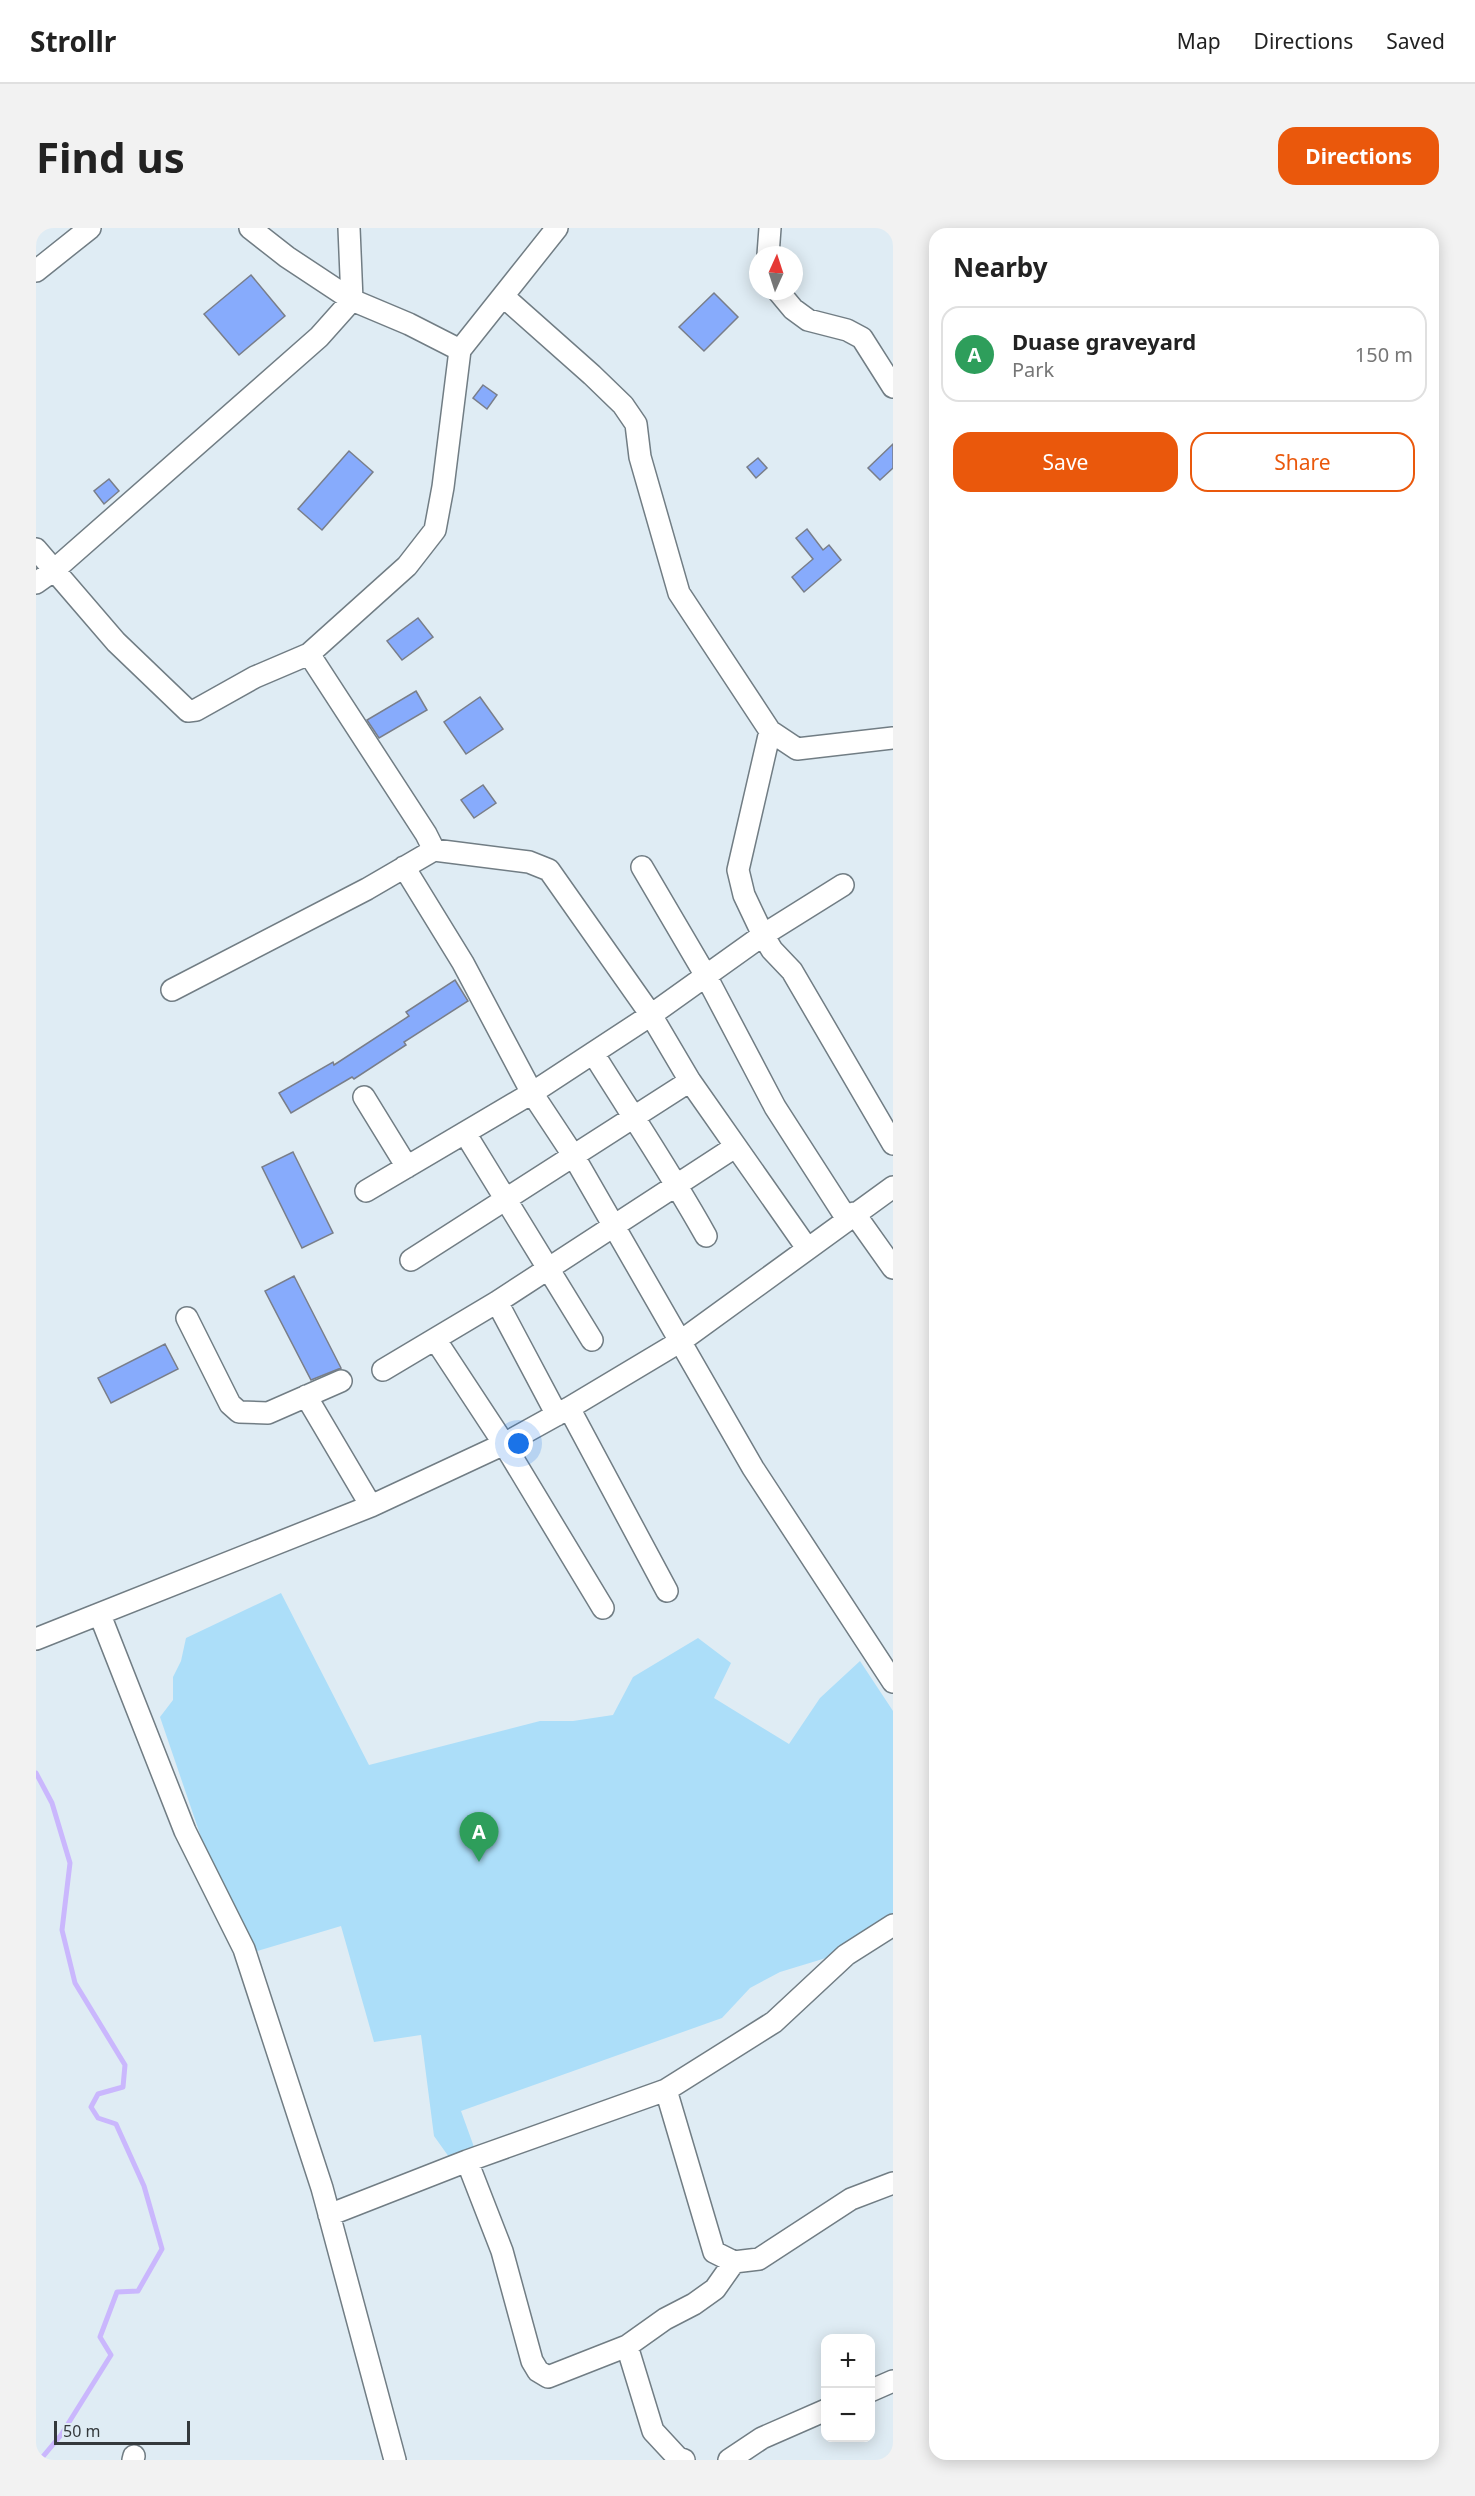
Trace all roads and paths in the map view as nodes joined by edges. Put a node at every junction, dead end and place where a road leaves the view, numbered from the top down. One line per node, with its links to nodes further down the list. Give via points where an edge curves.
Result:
1 (90, 228): 7 (street)
2 (250, 228): 9 (street)
3 (349, 228): 9 (street)
4 (557, 228): 8 (street)
5 (770, 228): 6 (street)
6 (769, 246)
7 (36, 271)
8 (503, 296): 11 (street); 17 (street, via 592,375 623,405 636,424 640,457 679,592)
9 (352, 300): 11 (street); 14 (street, via 319,338)
10 (786, 300): 12 (street, via 808,320 862,338)
11 (460, 350): 16 (street, via 435,530 407,566)
12 (893, 387)
13 (36, 549): 14 (street)
14 (53, 571): 15 (street); 16 (street, via 116,642 188,711)
15 (36, 584)
16 (309, 654): 19 (street)
17 (770, 731): 18 (street, via 796,749); 23 (street, via 738,870 744,895)
18 (893, 738)
19 (434, 850): 20 (street); 26 (street, via 530,862 549,870)
20 (404, 867): 25 (street); 29 (street, via 463,963)
21 (642, 867): 24 (street)
22 (843, 885): 23 (street)
23 (763, 935): 24 (street); 33 (street, via 792,971)
24 (706, 976): 26 (street); 41 (street, via 775,1107)
25 (172, 990)
26 (651, 1015): 27 (street); 28 (street)
27 (593, 1053): 29 (street); 31 (street)
28 (690, 1082): 31 (street); 34 (street)
29 (532, 1094): 32 (street); 35 (street)
30 (364, 1097): 36 (street)
31 (633, 1118): 35 (street); 37 (street)
32 (465, 1132): 36 (street); 40 (street)
33 (893, 1144)
34 (735, 1147): 37 (street); 44 (street)
35 (573, 1155): 40 (street); 42 (street)
36 (407, 1167): 39 (street)
37 (677, 1184): 42 (street); 43 (street)
38 (893, 1187): 41 (street)
39 (366, 1191)
40 (505, 1199): 45 (street); 46 (street)
41 (850, 1216): 44 (street); 47 (street)
42 (613, 1225): 46 (street); 52 (street)
43 (706, 1236)
44 (807, 1248): 52 (street)
45 (411, 1260)
46 (548, 1267): 48 (street); 51 (street)
47 (893, 1268)
48 (497, 1302): 50 (street); 56 (street)
49 (187, 1318): 55 (street, via 230,1404 239,1412 268,1413)
50 (435, 1339): 53 (street); 57 (street)
51 (592, 1340)
52 (681, 1341): 56 (street); 63 (street, via 753,1468)
53 (383, 1370)
54 (341, 1381): 55 (street)
55 (306, 1396): 58 (street)
56 (563, 1411): 57 (street); 59 (street)
57 (504, 1444): 58 (street); 60 (street)
58 (371, 1506): 61 (street)
59 (667, 1591)
60 (603, 1608)
61 (100, 1615): 62 (street); 68 (street, via 185,1831 244,1949)
62 (36, 1639)
63 (893, 1682)
64 (893, 1925): 65 (street, via 846,1955 774,2022)
65 (666, 2090): 66 (street); 69 (street, via 714,2253)
66 (467, 2161): 68 (street); 70 (street, via 502,2251 538,2371 548,2377)
67 (893, 2182): 69 (street, via 851,2199 759,2259)
68 (329, 2215): 74 (street)
69 (734, 2262): 70 (street, via 715,2289)
70 (627, 2346): 75 (street, via 653,2431)
71 (893, 2381): 72 (street)
72 (875, 2389)
73 (821, 2412): 76 (street, via 762,2438)
74 (395, 2460)
75 (684, 2460)
76 (729, 2460)

